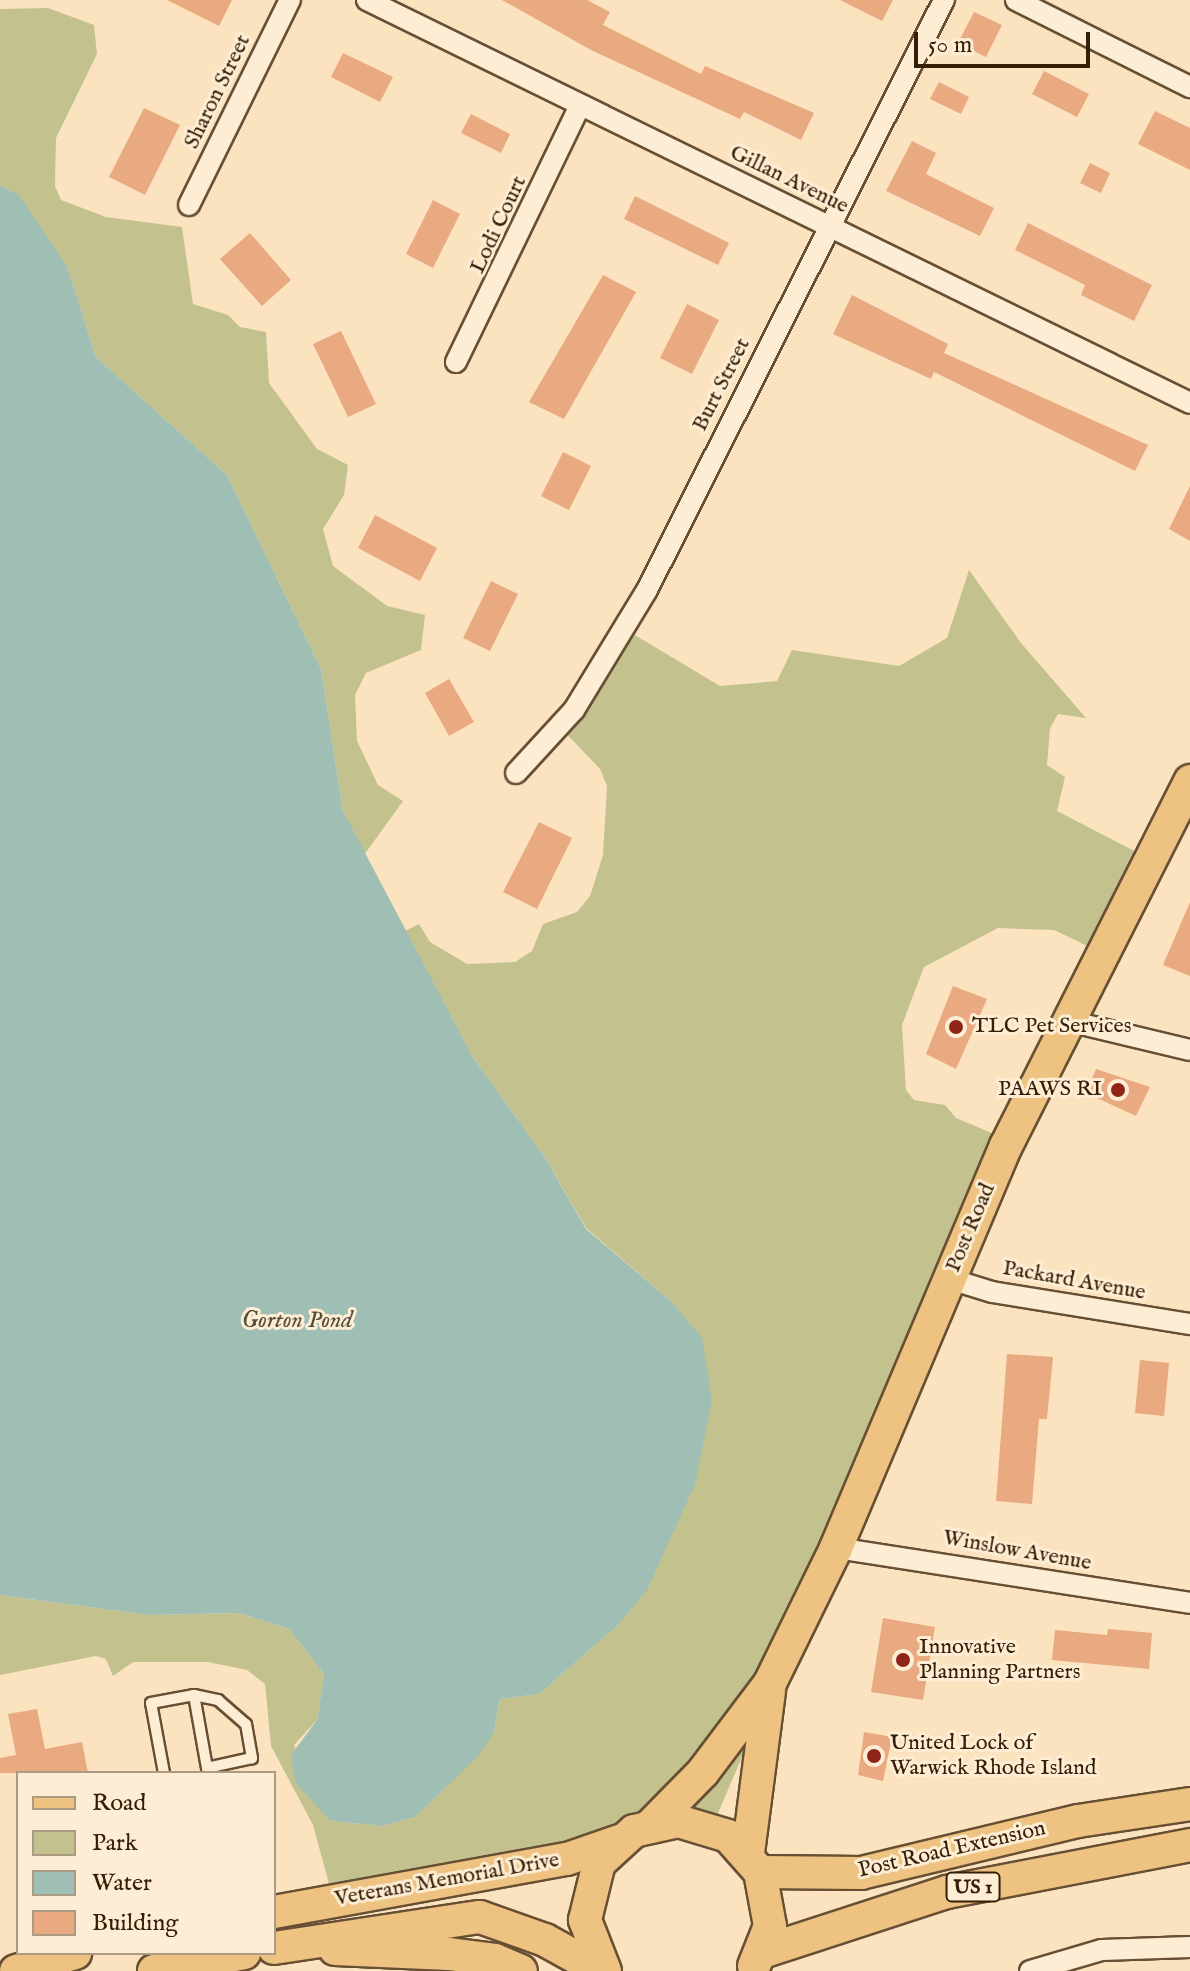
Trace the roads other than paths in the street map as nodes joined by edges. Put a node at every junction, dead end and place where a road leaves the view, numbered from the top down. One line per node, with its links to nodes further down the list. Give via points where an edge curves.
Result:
1 (290, 0): 7 (street, Sharon Street)
2 (367, 0): 6 (street, Gillan Avenue)
3 (944, 0): 8 (street, Burt Street)
4 (1016, 0): 5 (street)
5 (1190, 87)
6 (580, 105): 8 (street, Gillan Avenue); 9 (street, Lodi Court)
7 (189, 205)
8 (829, 226): 10 (street, Gillan Avenue); 11 (street, Burt Street, via 647,590 574,710)
9 (456, 362)
10 (1190, 403)
11 (516, 773)
12 (1190, 781): 13 (main road, Post Road)
13 (1069, 1021): 14 (street); 15 (main road, Post Road)
14 (1190, 1050)
15 (950, 1279): 16 (street, Packard Avenue, via 992,1292); 17 (main road, Post Road)
16 (1190, 1324)
17 (836, 1548): 18 (street, Winslow Avenue); 19 (main road, Post Road)
18 (1190, 1603)
19 (770, 1683): 24 (main road, Post Road, via 703,1772); 27 (main road, Post Road)
20 (194, 1695): 21 (lane); 21 (lane, via 218,1700 246,1724 252,1758); 22 (lane, via 151,1703)
21 (210, 1770)
22 (164, 1771)
23 (1190, 1804): 27 (main road, Post Road Extension / US 1, via 1078,1821 861,1873)
24 (651, 1825): 25 (main road, Post Road); 27 (main road, Post Road, via 704,1825)
25 (619, 1841): 28 (main road, Veterans Memorial Drive, via 567,1859); 37 (main road, Post Road, via 599,1863 587,1891 585,1920)
26 (1190, 1845): 33 (main road, Post Road Extension / US 1, via 947,1892)
27 (754, 1862): 33 (main road, Post Road, via 770,1912)
28 (276, 1912)
29 (283, 1947): 36 (main road, via 449,1954 495,1960); 37 (main road, Veterans Memorial Drive, via 480,1917 545,1940)
30 (1190, 1947): 38 (street, via 1102,1950)
31 (68, 1955): 34 (main road)
32 (234, 1955): 35 (main road)
33 (756, 1962)
34 (16, 1971)
35 (154, 1971)
36 (521, 1971)
37 (603, 1971)
38 (1030, 1971)

